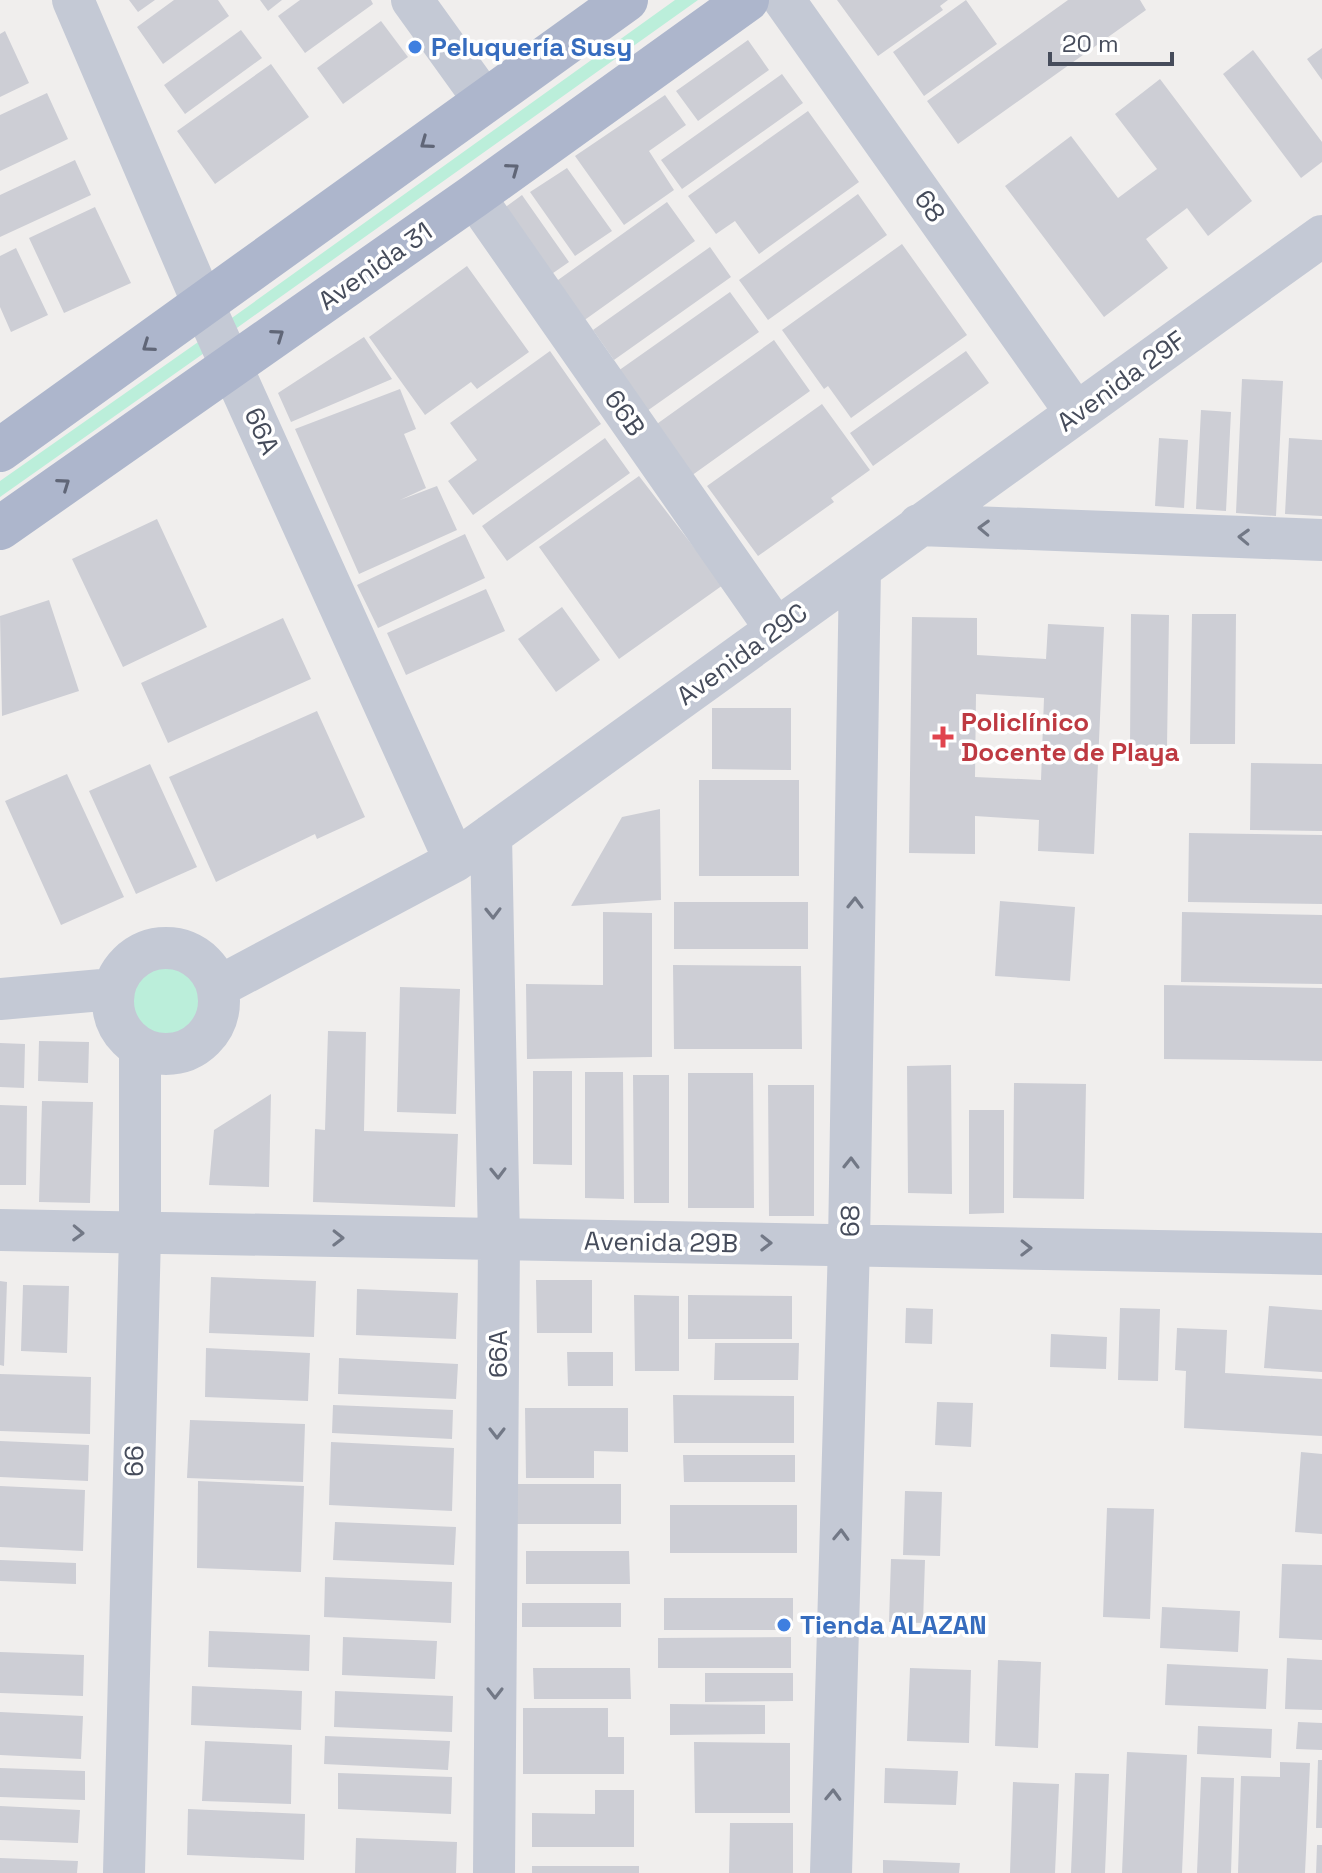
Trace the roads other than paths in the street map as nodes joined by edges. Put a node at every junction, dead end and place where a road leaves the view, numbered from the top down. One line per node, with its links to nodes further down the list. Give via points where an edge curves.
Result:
1 (73, 0): 9 (street, 66A)
2 (412, 0): 6 (street)
3 (626, 0): 6 (main road)
4 (747, 0): 7 (main road, Avenida 31, one-way to 4)
5 (784, 0): 11 (street, 68)
6 (484, 100): 9 (main road, one-way to 9)
7 (474, 196): 10 (main road, Avenida 31, one-way to 7); 17 (street, 66B)
8 (1322, 236): 11 (street, Avenida 29F)
9 (204, 306): 10 (street, 66A); 12 (main road, one-way to 12)
10 (233, 367): 14 (main road, Avenida 31, one-way to 10); 19 (street, 66A)
11 (1076, 413): 13 (street, Avenida 29F)
12 (8, 441)
13 (919, 525): 15 (street, one-way to 13); 16 (street, Avenida 29C)
14 (0, 528)
15 (1322, 540)
16 (860, 569): 17 (street, Avenida 29C); 27 (street, 68, one-way to 16)
17 (776, 629): 18 (street, Avenida 29C)
18 (491, 835): 19 (street, Avenida 29C); 26 (street, 66A, one-way to 26)
19 (455, 861): 20 (street, Avenida 29C)
20 (218, 987): 21 (street, via 197,957 163,948 131,960); 23 (street, via 215,1024 197,1044 174,1055)
21 (113, 989): 22 (street); 23 (street, via 117,1023)
22 (0, 999)
23 (140, 1048): 25 (street, 66)
24 (0, 1230): 25 (street, Avenida 29B, one-way to 25)
25 (140, 1235): 26 (street, Avenida 29B, one-way to 26); 29 (street, 66)
26 (499, 1240): 27 (street, Avenida 29B, one-way to 27); 30 (street, 66A, one-way to 30)
27 (849, 1244): 28 (street, Avenida 29B, one-way to 28); 31 (street, 68, one-way to 27)
28 (1322, 1254)
29 (124, 1873)
30 (494, 1873)
31 (831, 1873)

